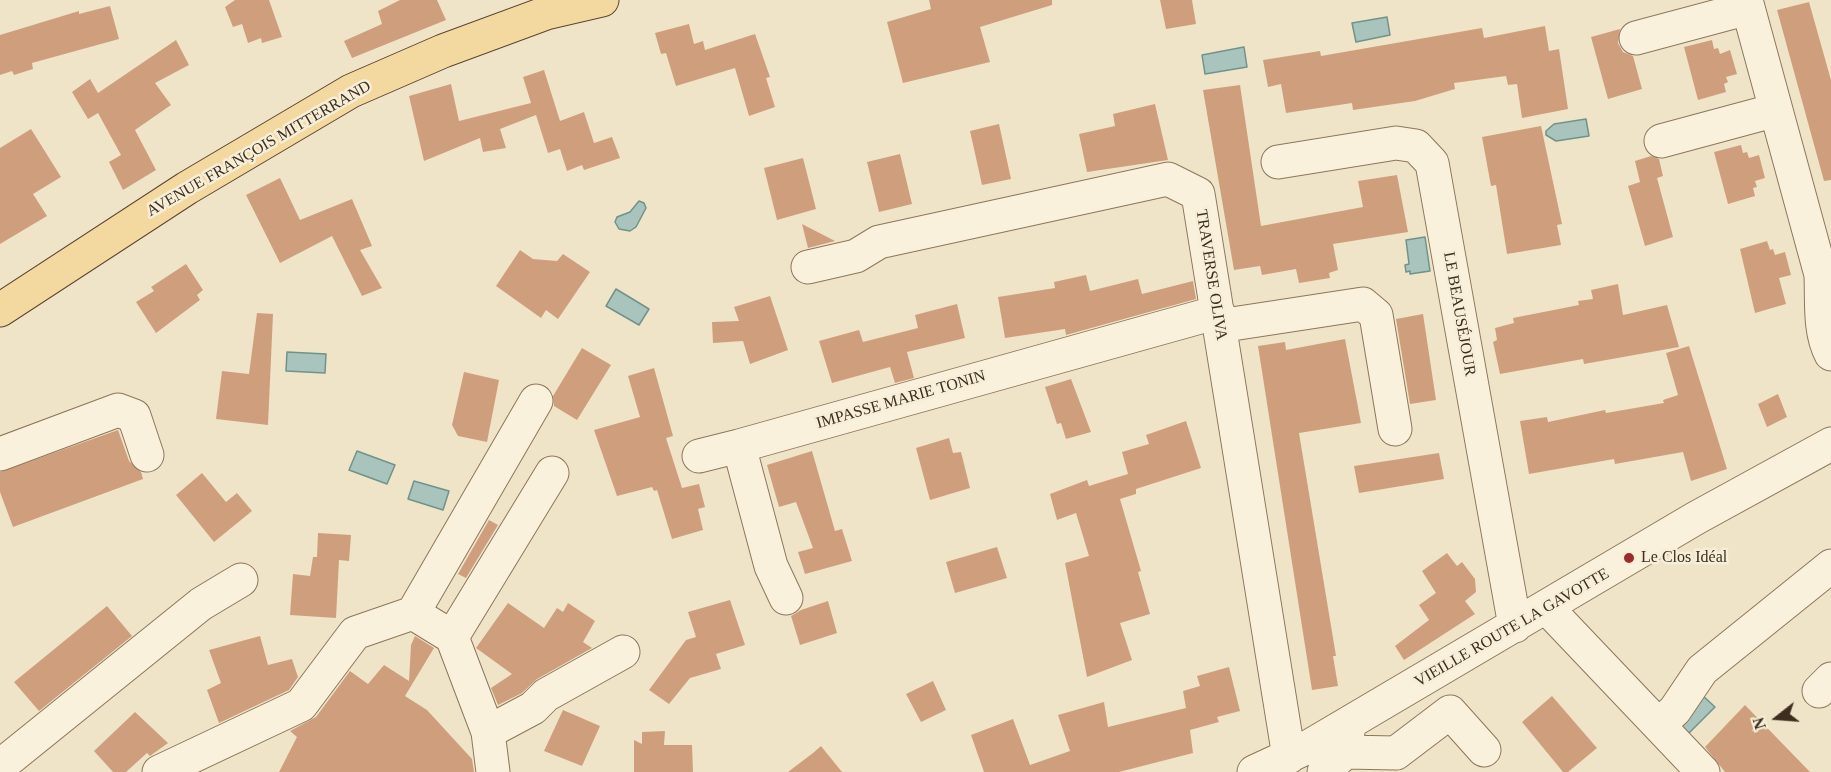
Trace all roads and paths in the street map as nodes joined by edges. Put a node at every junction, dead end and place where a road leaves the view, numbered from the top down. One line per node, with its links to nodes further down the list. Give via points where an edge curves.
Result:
1 (602, 0): 8 (main road, AVENUE FRANÇOIS MITTERRAND, via 546,13 351,91 188,188)
2 (1748, 4): 3 (street); 4 (street)
3 (1636, 38)
4 (1776, 110): 5 (street); 10 (street, via 1821,275 1822,312)
5 (1661, 141)
6 (1278, 162): 24 (street, LE BEAUSÉJOUR, via 1396,143 1416,146 1432,163)
7 (808, 267): 9 (street, TRAVERSE OLIVA, via 856,256 879,242 1168,179 1198,194)
8 (0, 310)
9 (1218, 319): 12 (street, IMPASSE MARIE TONIN, via 1363,304 1376,315); 14 (street, IMPASSE MARIE TONIN); 32 (street, TRAVERSE OLIVA)
10 (1831, 354)
11 (536, 401): 23 (street)
12 (1395, 429)
13 (1831, 444): 22 (street, VIEILLE ROUTE LA GAVOTTE, via 1696,518)
14 (739, 446): 17 (street, IMPASSE MARIE TONIN); 21 (street, via 771,566)
15 (0, 454): 16 (street, via 118,410 134,416)
16 (147, 455)
17 (699, 456)
18 (552, 473): 25 (street)
19 (1831, 566): 28 (street, via 1702,669 1675,710)
20 (241, 580): 33 (street, via 201,604)
21 (786, 598)
22 (1548, 608): 24 (street, VIEILLE ROUTE LA GAVOTTE); 28 (street)
23 (413, 613): 25 (street); 34 (street, via 355,633 301,705)
24 (1515, 626): 30 (street, VIEILLE ROUTE LA GAVOTTE)
25 (453, 637): 29 (street)
26 (622, 652): 29 (street)
27 (93, 716): 33 (street)
28 (1659, 726): 37 (street)
29 (488, 732): 35 (street)
30 (1340, 749): 31 (street, via 1396,753 1450,712); 32 (street, VIEILLE ROUTE LA GAVOTTE)
31 (1484, 750)
32 (1288, 757): 36 (street, VIEILLE ROUTE LA GAVOTTE)
33 (8, 766)
34 (159, 772)
35 (494, 772)
36 (1254, 772)
37 (1703, 772)

